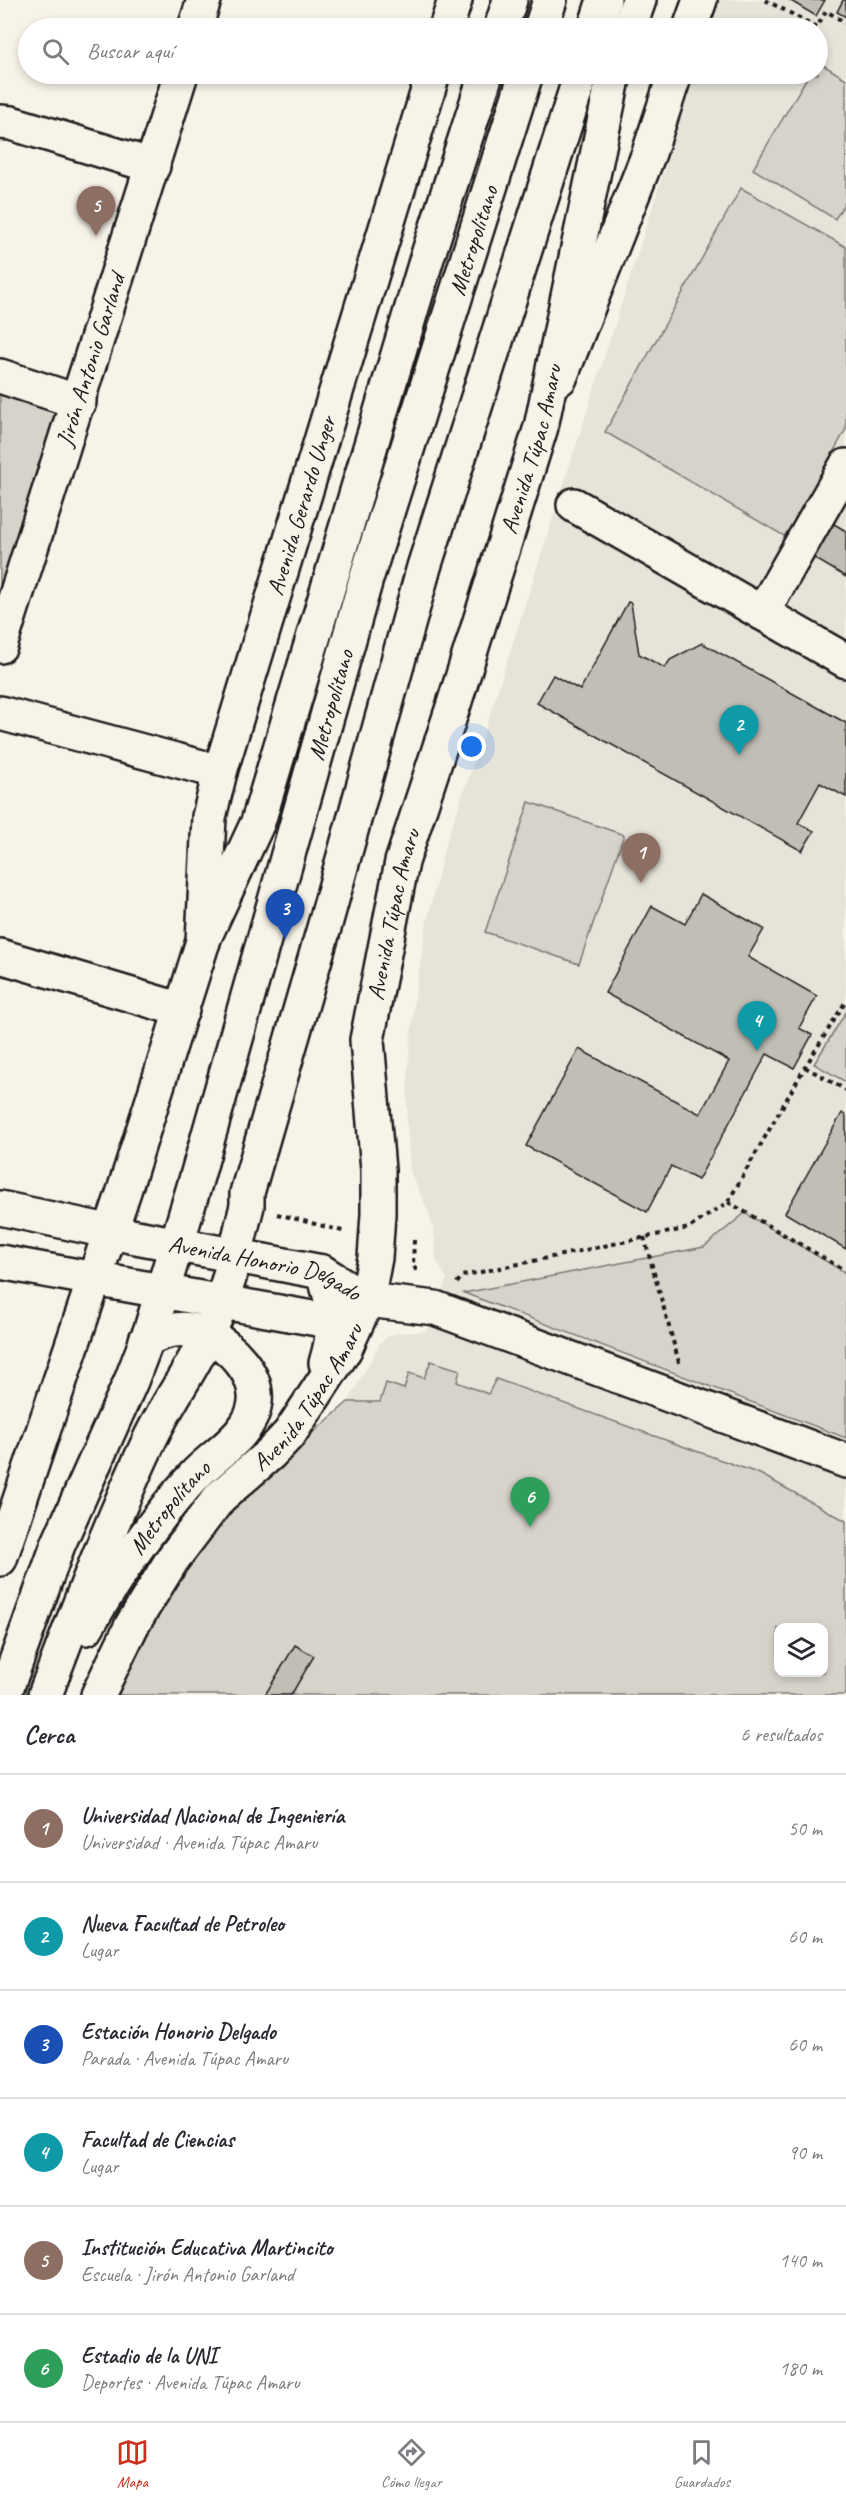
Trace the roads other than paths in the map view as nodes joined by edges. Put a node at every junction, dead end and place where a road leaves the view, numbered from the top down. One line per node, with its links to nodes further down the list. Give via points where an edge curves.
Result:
1 (204, 0): 7 (main road)
2 (510, 0): 8 (main road)
3 (550, 0): 9 (main road)
4 (604, 0): 10 (main road)
5 (639, 0): 11 (main road)
6 (699, 0): 12 (main road)
7 (198, 18)
8 (504, 18)
9 (544, 18)
10 (598, 18)
11 (633, 18)
12 (693, 18)
13 (178, 84): 21 (main road, Jirón Antonio Garland)
14 (430, 84): 31 (main road, Avenida Gerardo Unger)
15 (483, 84): 32 (main road, via 258,822)
16 (523, 84): 37 (main road, Metropolitano, via 366,579)
17 (577, 84): 38 (main road, Metropolitano, via 424,567 247,1193)
18 (612, 84): 24 (main road, Avenida Túpac Amaru)
19 (672, 84): 24 (main road, via 649,153)
20 (0, 122): 21 (main road)
21 (153, 166): 23 (main road, Jirón Antonio Garland)
22 (0, 376): 23 (main road)
23 (79, 402): 28 (main road, Jirón Antonio Garland)
24 (541, 427): 43 (main road, Avenida Túpac Amaru, via 402,862 368,1040 378,1214)
25 (846, 466): 27 (main road)
26 (574, 505): 27 (main road)
27 (762, 613): 29 (main road)
28 (0, 646)
29 (846, 661)
30 (0, 713): 31 (main road)
31 (220, 772): 32 (main road, Avenida Gerardo Unger, via 209,817)
32 (203, 943): 34 (main road)
33 (0, 956): 34 (main road)
34 (182, 1010): 36 (main road)
35 (0, 1208): 36 (main road, Avenida Honorio Delgado)
36 (111, 1231): 37 (main road, Avenida Honorio Delgado); 41 (main road)
37 (177, 1245): 38 (main road, Avenida Honorio Delgado); 42 (main road, Metropolitano)
38 (234, 1257): 40 (main road, Avenida Honorio Delgado); 44 (main road, Metropolitano)
39 (0, 1263): 41 (main road, Avenida Honorio Delgado)
40 (322, 1272): 43 (main road, Avenida Honorio Delgado); 45 (main road)
41 (95, 1278): 42 (main road, Avenida Honorio Delgado); 50 (main road)
42 (161, 1292): 44 (main road, Avenida Honorio Delgado); 47 (main road, Metropolitano)
43 (367, 1300): 45 (main road, Avenida Honorio Delgado); 48 (main road, Avenida Túpac Amaru, via 345,1349); 49 (main road, via 435,1308)
44 (221, 1303): 45 (main road, Avenida Honorio Delgado); 46 (main road, Metropolitano)
45 (334, 1322): 48 (main road, via 333,1340)
46 (207, 1335): 47 (main road, Metropolitano, via 175,1328); 53 (main road, Metropolitano, via 132,1476 96,1559); 53 (main road, Metropolitano, via 226,1347 248,1373 256,1401 253,1413 234,1439 196,1474 153,1525 115,1579)
47 (146, 1340): 52 (main road, Metropolitano, via 58,1545)
48 (315, 1396): 54 (main road, Avenida Túpac Amaru, via 280,1444 211,1507 172,1560 132,1625)
49 (846, 1461)
50 (9, 1507): 51 (main road)
51 (0, 1559)
52 (4, 1695)
53 (46, 1695)
54 (98, 1695)

